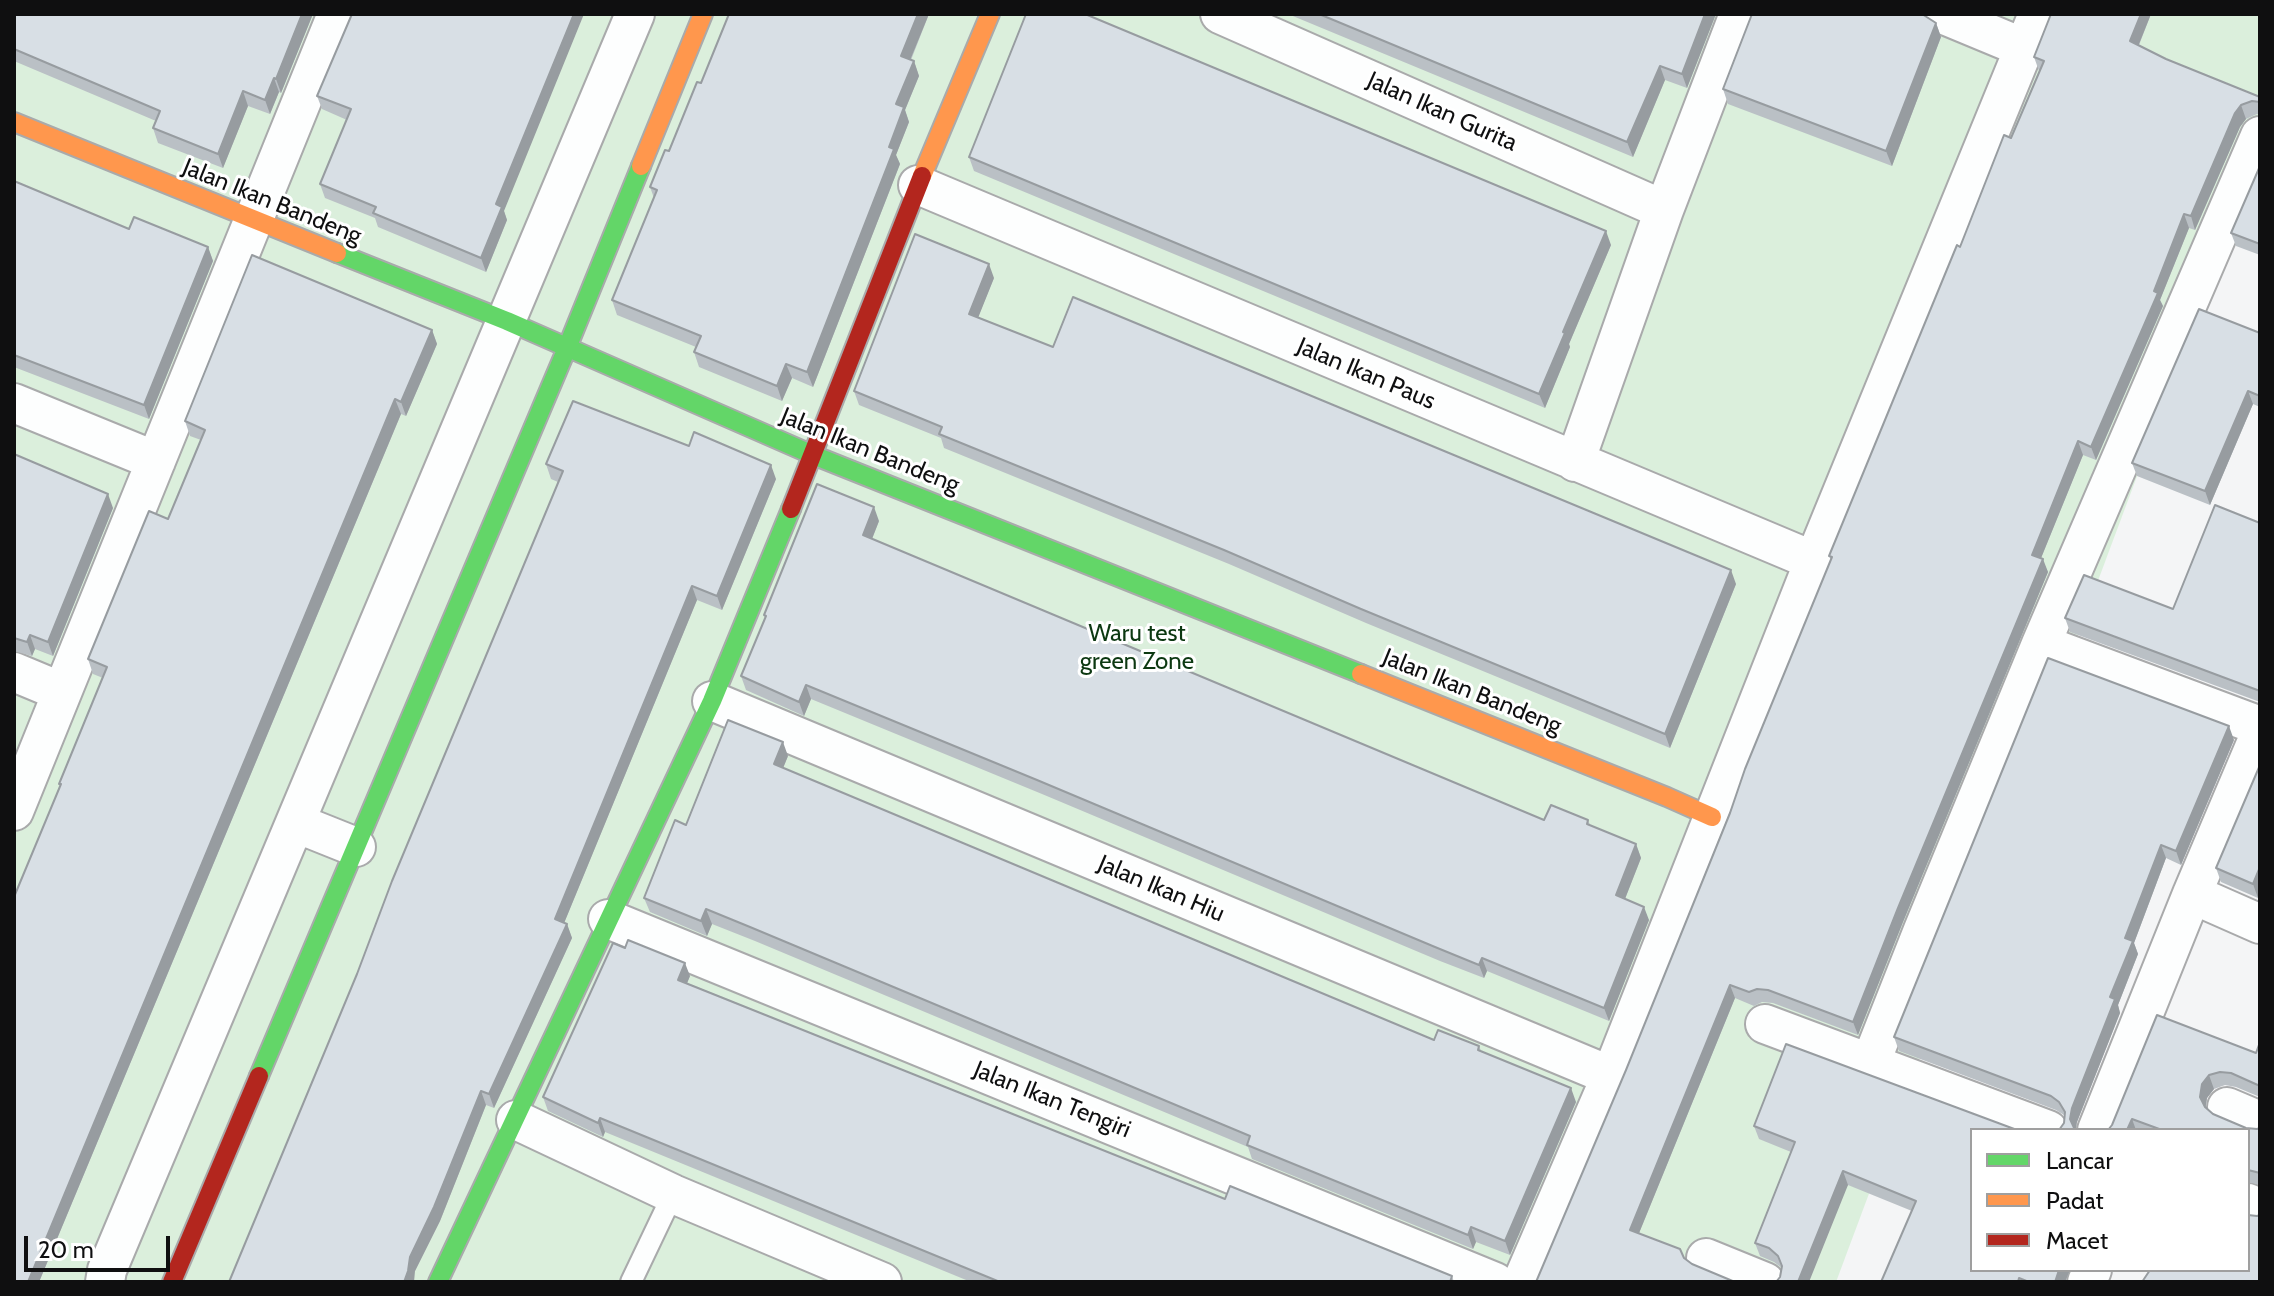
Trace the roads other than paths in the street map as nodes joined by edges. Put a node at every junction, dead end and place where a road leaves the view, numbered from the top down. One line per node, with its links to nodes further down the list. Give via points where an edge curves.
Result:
1 (337, 14): 13 (street)
2 (635, 14): 14 (street)
3 (703, 14): 15 (street)
4 (990, 14): 11 (street)
5 (1220, 14): 12 (street, Jalan Ikan Gurita)
6 (1739, 14): 12 (street)
7 (1942, 14): 8 (street)
8 (2031, 31): 20 (street)
9 (14, 122): 13 (street, Jalan Ikan Bandeng)
10 (2260, 136): 21 (street)
11 (918, 185): 17 (street); 19 (street, Jalan Ikan Paus)
12 (1664, 210): 19 (street)
13 (255, 221): 14 (street, Jalan Ikan Bandeng); 18 (street)
14 (507, 321): 15 (street, Jalan Ikan Bandeng); 29 (street)
15 (567, 348): 17 (street, Jalan Ikan Bandeng); 30 (street)
16 (14, 403): 18 (street)
17 (813, 455): 24 (street); 28 (street, Jalan Ikan Bandeng)
18 (156, 461): 23 (street)
19 (1575, 462): 20 (street, Jalan Ikan Paus)
20 (1814, 561): 28 (street)
21 (2041, 644): 25 (street); 35 (street)
22 (14, 672): 23 (street)
23 (62, 692): 27 (street)
24 (712, 701): 32 (street); 36 (street, Jalan Ikan Hiu)
25 (2260, 726)
26 (2260, 734): 31 (street)
27 (14, 811)
28 (1712, 817): 36 (street)
29 (296, 823): 30 (street); 43 (street)
30 (356, 847): 44 (street)
31 (2192, 894): 33 (street); 39 (street)
32 (608, 919): 37 (street); 48 (street, Jalan Ikan Tengiri)
33 (2260, 924)
34 (1765, 1024): 35 (street)
35 (1870, 1064): 38 (street)
36 (1611, 1076): 49 (street)
37 (516, 1120): 40 (street); 45 (street)
38 (2043, 1128)
39 (2098, 1128)
40 (673, 1194): 42 (street); 46 (lane)
41 (1706, 1258): 50 (street)
42 (819, 1270): 47 (street)
43 (105, 1282)
44 (172, 1282)
45 (438, 1282)
46 (631, 1282)
47 (882, 1282)
48 (1495, 1282)
49 (1522, 1282)
50 (1765, 1282)

